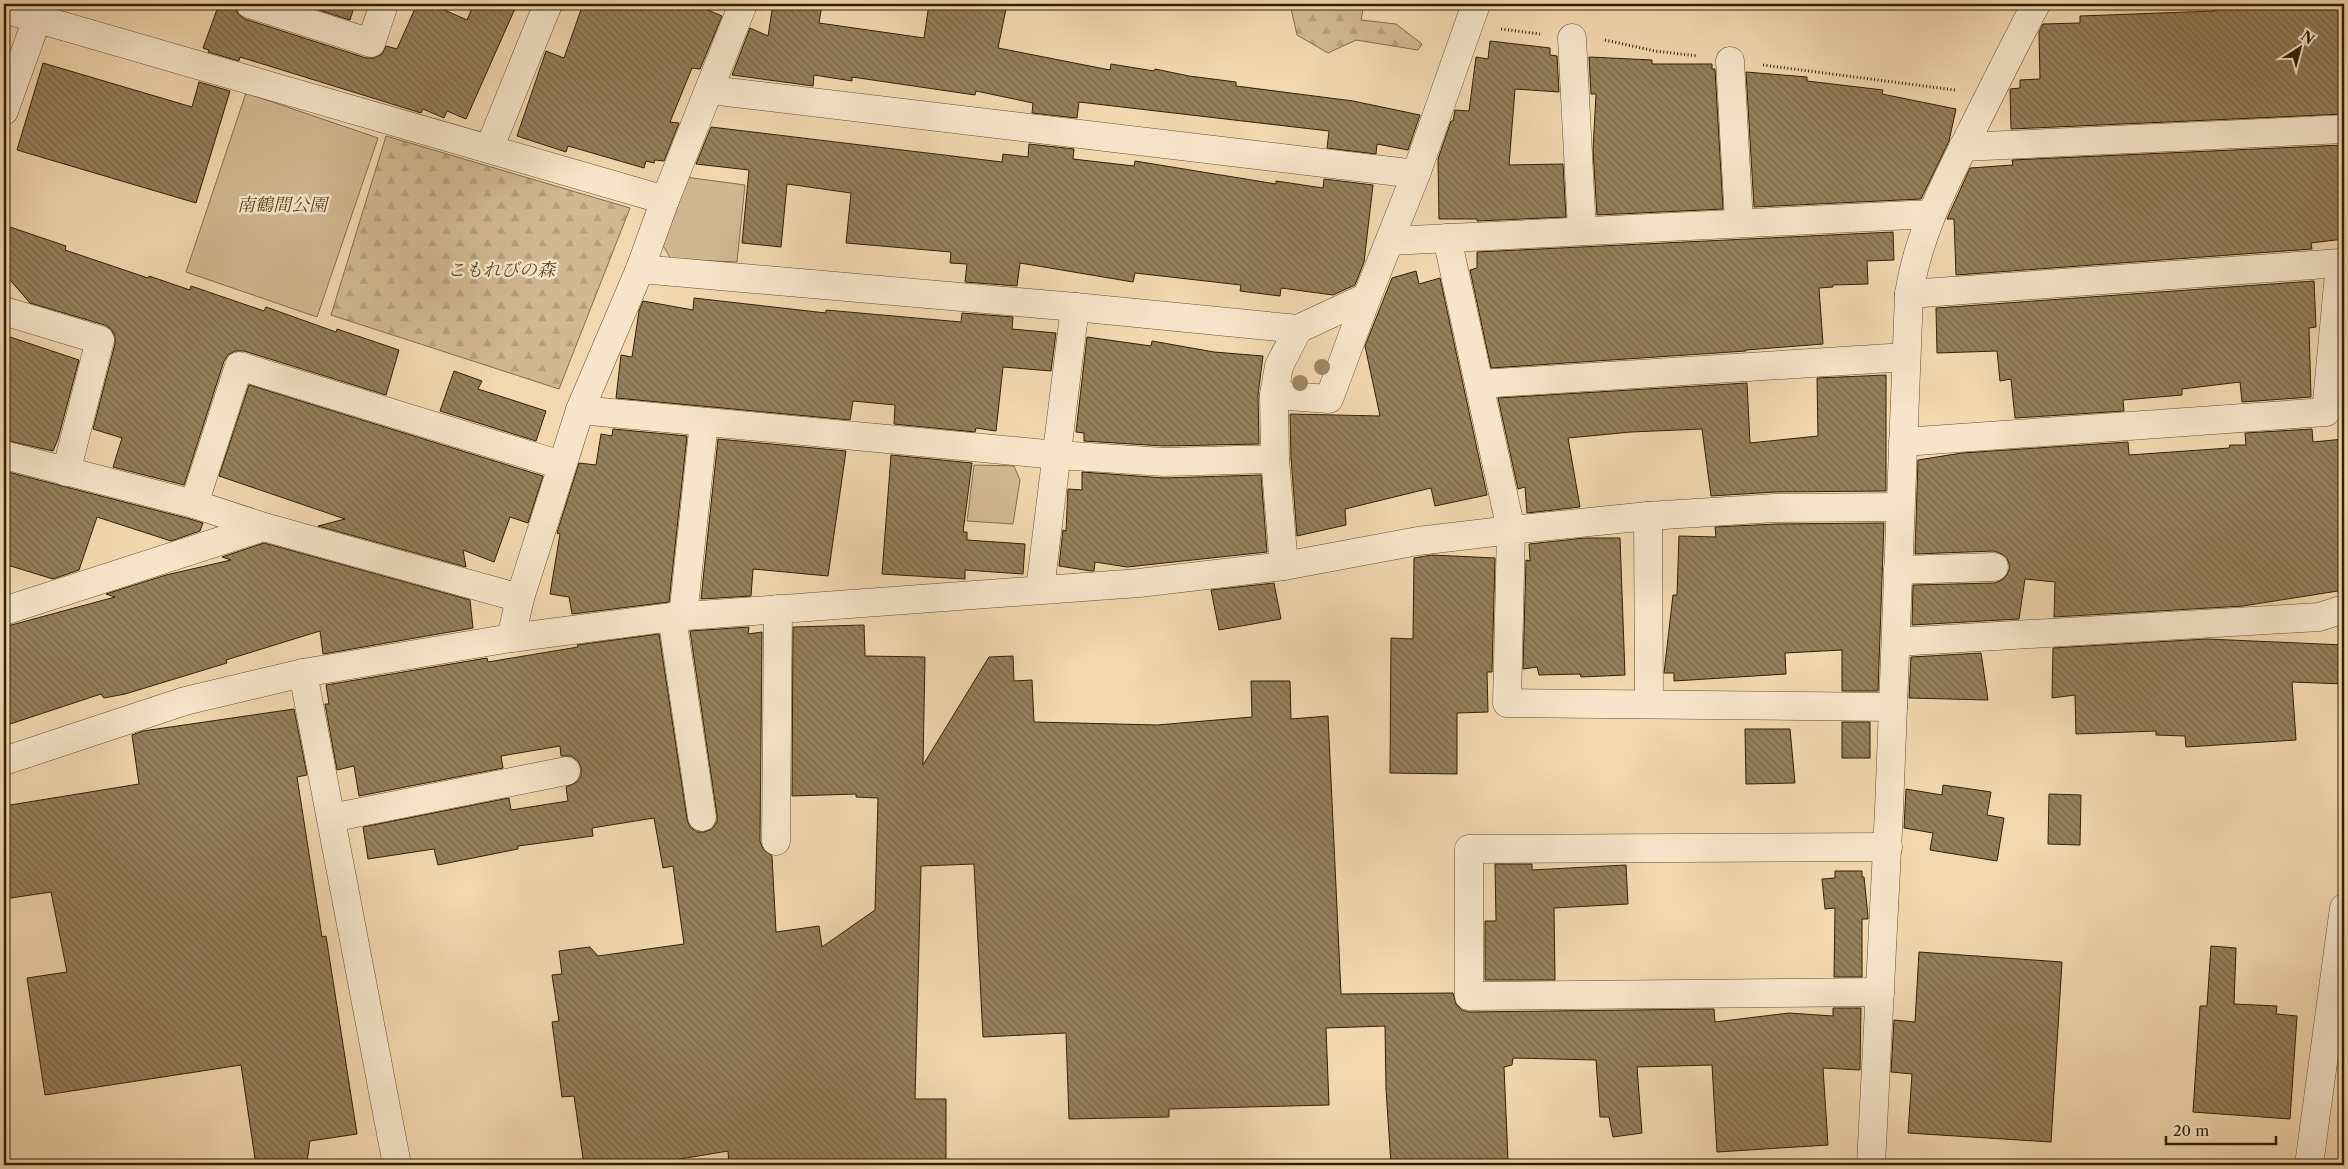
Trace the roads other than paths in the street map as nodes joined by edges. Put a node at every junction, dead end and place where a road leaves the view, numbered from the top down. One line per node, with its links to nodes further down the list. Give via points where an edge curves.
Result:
1 (250, 4): 2 (street, via 371,43)
2 (384, 4)
3 (548, 4): 15 (street)
4 (743, 4): 11 (street)
5 (1476, 4): 16 (street)
6 (2036, 4): 14 (street)
7 (4, 9): 8 (street)
8 (37, 19): 12 (street); 15 (street)
9 (1572, 38): 20 (street)
10 (1730, 61): 19 (street)
11 (710, 90): 16 (street); 17 (street)
12 (4, 111)
13 (2344, 129): 14 (street)
14 (1963, 147): 18 (street)
15 (488, 149): 17 (street)
16 (1416, 174): 22 (street)
17 (665, 200): 23 (street)
18 (1931, 214): 19 (street); 24 (street, via 1914,265)
19 (1740, 223): 20 (street)
20 (1582, 231): 21 (street)
21 (1447, 238): 22 (street); 30 (street)
22 (1390, 241): 25 (street)
23 (640, 269): 26 (street); 32 (street)
24 (1909, 294): 29 (street); 34 (street, via 2340,263 2326,412)
25 (1366, 296): 28 (street); 31 (street, via 1329,399)
26 (1075, 307): 28 (street); 36 (street)
27 (4, 311): 39 (street, via 100,340)
28 (1298, 329): 31 (street, via 1279,366)
29 (1906, 357): 30 (street); 34 (street)
30 (1480, 384): 44 (street)
31 (1274, 395): 37 (street)
32 (580, 410): 33 (street); 38 (street)
33 (704, 422): 36 (street); 53 (street)
34 (1903, 442): 41 (street)
35 (4, 455): 39 (street)
36 (1057, 455): 37 (street, via 1164,462); 48 (street)
37 (1275, 459): 45 (street)
38 (561, 465): 40 (street, via 238,366); 49 (street)
39 (66, 472): 40 (street)
40 (194, 504): 43 (street)
41 (1900, 507): 42 (street, via 1775,508); 47 (street)
42 (1648, 516): 44 (street); 57 (street)
43 (264, 527): 49 (street); 52 (street)
44 (1511, 530): 45 (street, via 1418,541); 57 (street, via 1507,703)
45 (1284, 566): 48 (street)
46 (1994, 567): 47 (street)
47 (1898, 570): 55 (street)
48 (1040, 589): 50 (street)
49 (520, 598): 54 (street)
50 (778, 609): 53 (street); 63 (street)
51 (2344, 609): 55 (street, via 2318,617)
52 (4, 611)
53 (678, 616): 54 (street); 61 (street)
54 (511, 638): 56 (street)
55 (1896, 642): 58 (street)
56 (302, 673): 59 (street, via 186,701); 62 (street)
57 (1649, 704): 58 (street)
58 (1893, 707): 64 (street)
59 (4, 761)
60 (566, 771): 62 (street)
61 (702, 817)
62 (330, 818): 67 (street)
63 (776, 841)
64 (1888, 847): 66 (street); 66 (street, via 1469,848 1469,996)
65 (2344, 908): 69 (street)
66 (1880, 992): 68 (street)
67 (397, 1165)
68 (1871, 1165)
69 (2309, 1165)

